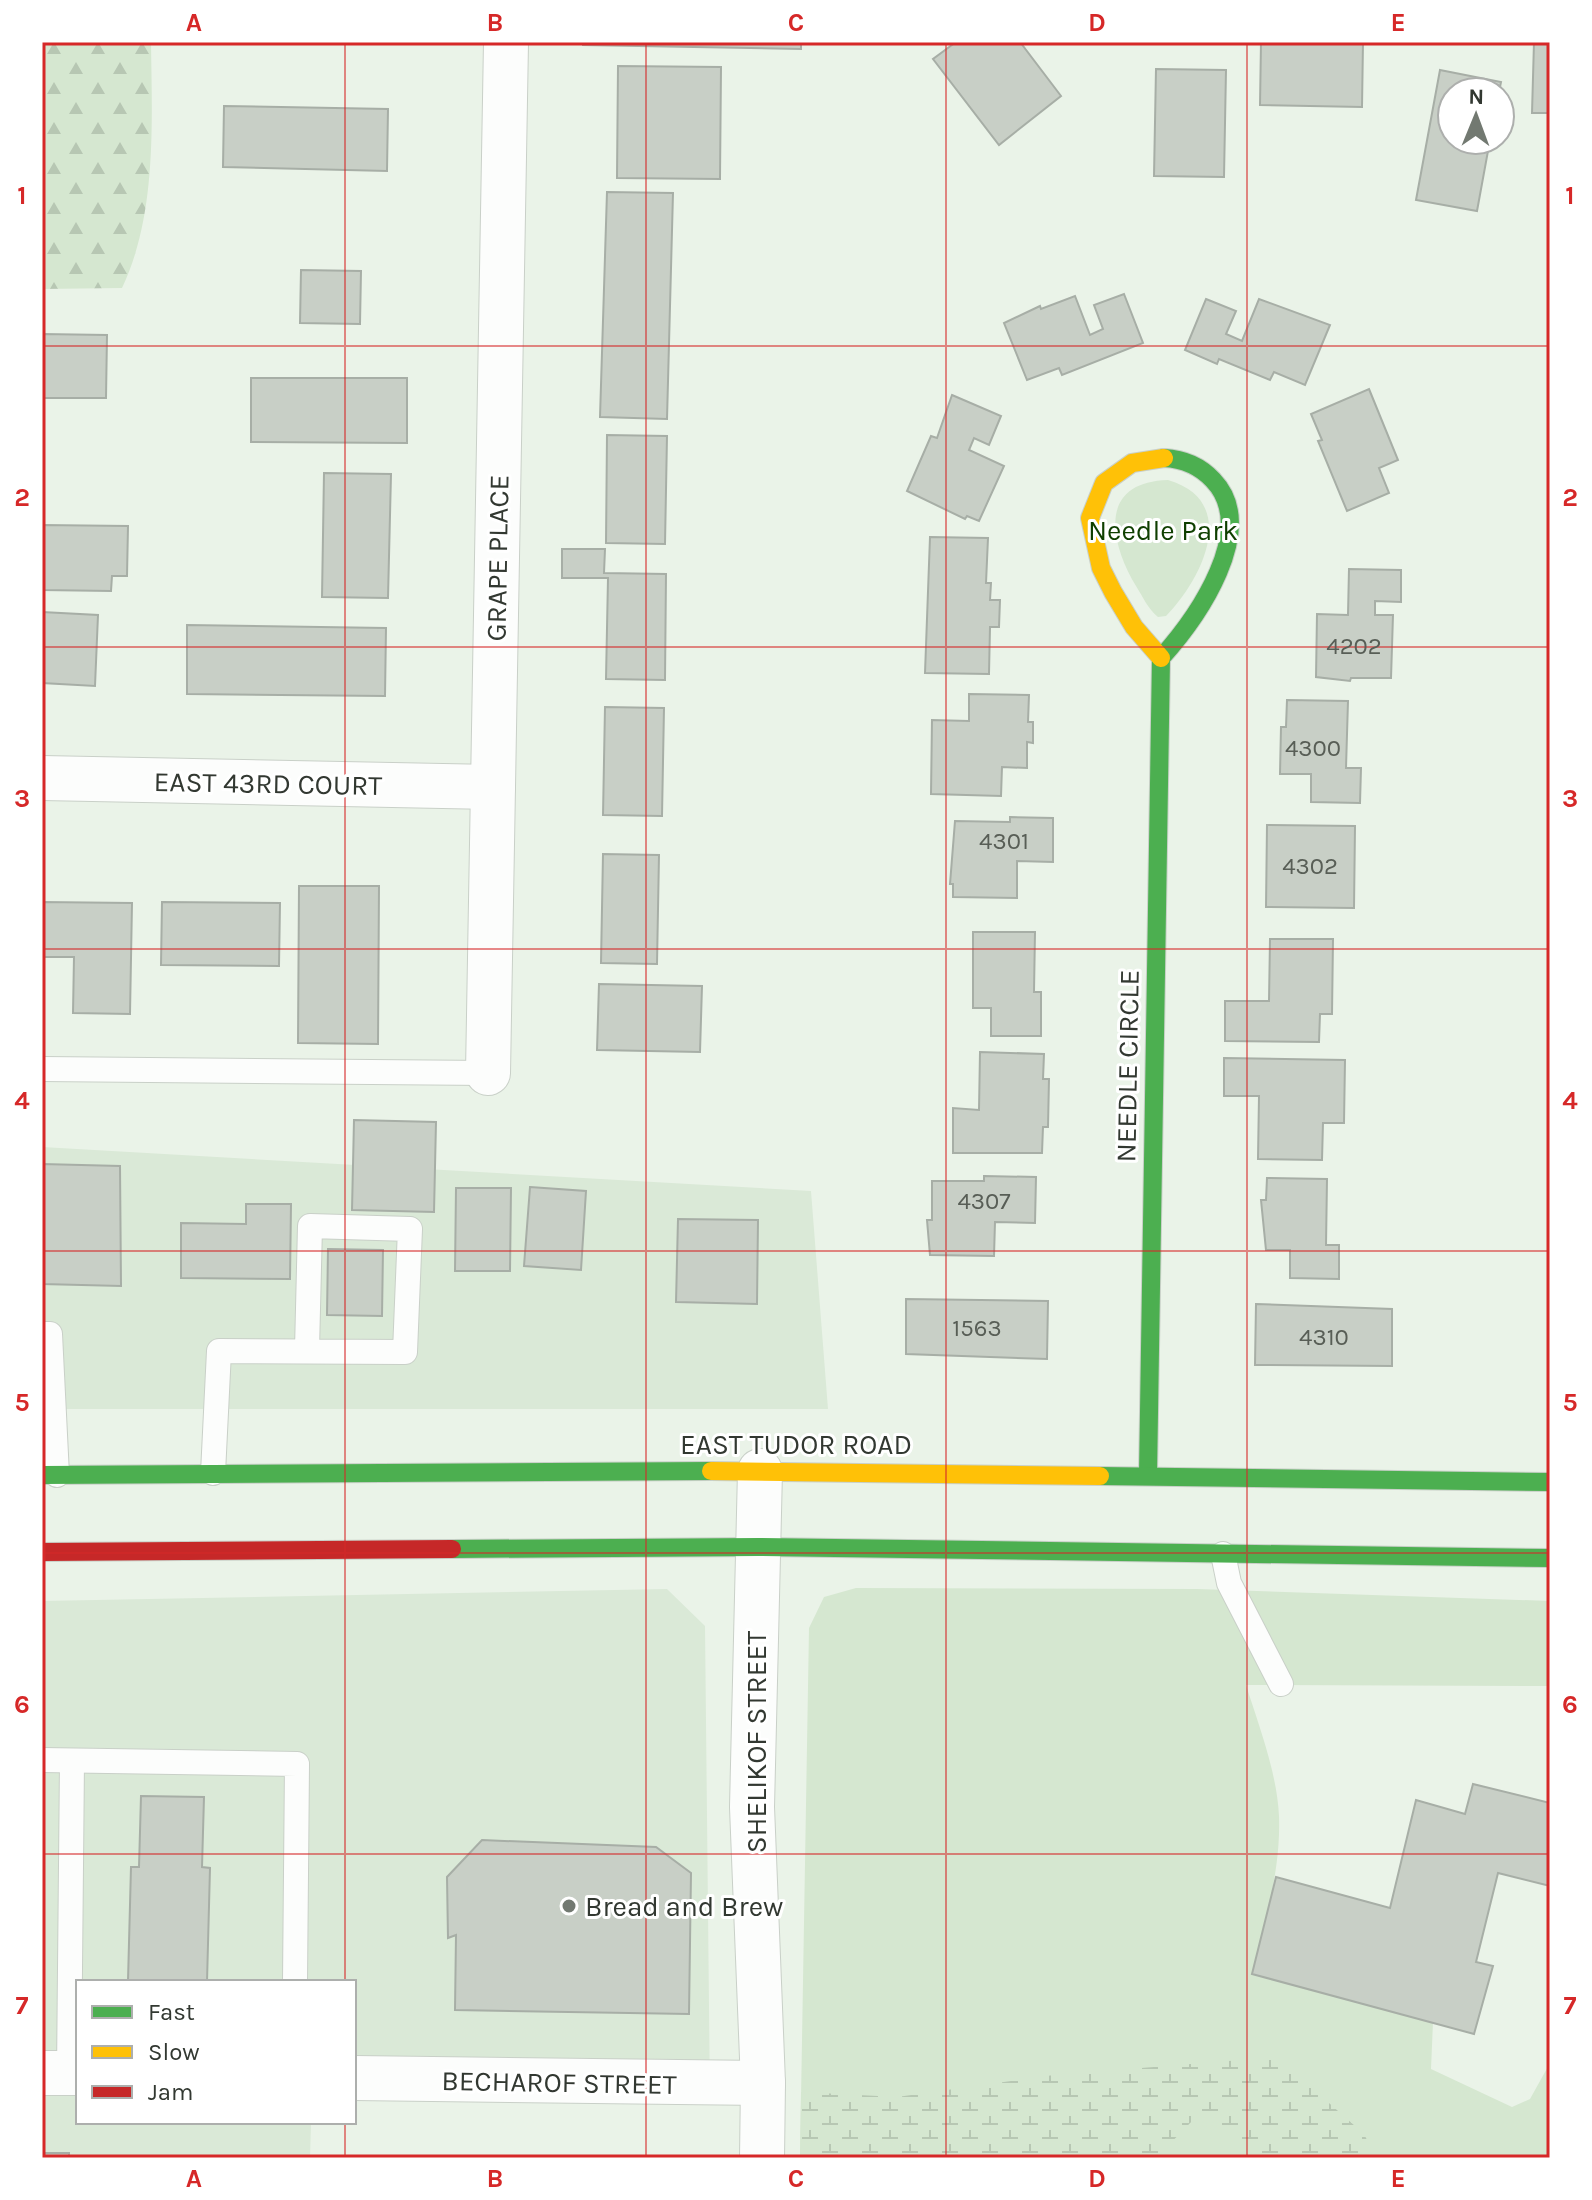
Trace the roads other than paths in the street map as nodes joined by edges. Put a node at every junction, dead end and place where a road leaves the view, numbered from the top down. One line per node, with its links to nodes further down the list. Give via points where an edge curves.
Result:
1 (506, 42): 4 (street, GRAPE PLACE)
2 (1161, 658): 2 (main road, via 1127,617 1104,574 1093,546 1090,514 1096,495 1121,468 1142,458 1165,456 1189,461 1215,479 1231,507 1233,531 1229,554 1209,593); 13 (main road, NEEDLE CIRCLE)
3 (42, 778): 4 (street, EAST 43RD COURT)
4 (493, 787): 6 (street, GRAPE PLACE)
5 (42, 1069): 6 (lane)
6 (488, 1073)
7 (42, 1334): 9 (lane, via 50,1334)
8 (307, 1350): 8 (lane, via 405,1352 410,1229 310,1226); 11 (lane, via 219,1351)
9 (49, 1437): 12 (lane)
10 (760, 1471): 11 (main road, EAST TUDOR ROAD); 13 (main road, EAST TUDOR ROAD); 15 (street, SHELIKOF STREET)
11 (213, 1473): 12 (main road, EAST TUDOR ROAD)
12 (50, 1475)
13 (1148, 1475): 14 (main road, EAST TUDOR ROAD)
14 (1550, 1482)
15 (758, 1547): 16 (main road); 17 (main road); 25 (street, SHELIKOF STREET, via 752,1807)
16 (42, 1552)
17 (1223, 1554): 18 (main road); 19 (lane, via 1238,1604)
18 (1550, 1558)
19 (1281, 1684)
20 (42, 1760): 21 (lane)
21 (72, 1761): 22 (lane, via 297,1764); 23 (lane)
22 (295, 1980)
23 (63, 2073)
24 (356, 2078): 25 (street, BECHAROF STREET)
25 (763, 2083): 26 (street, SHELIKOF STREET)
26 (762, 2158)

